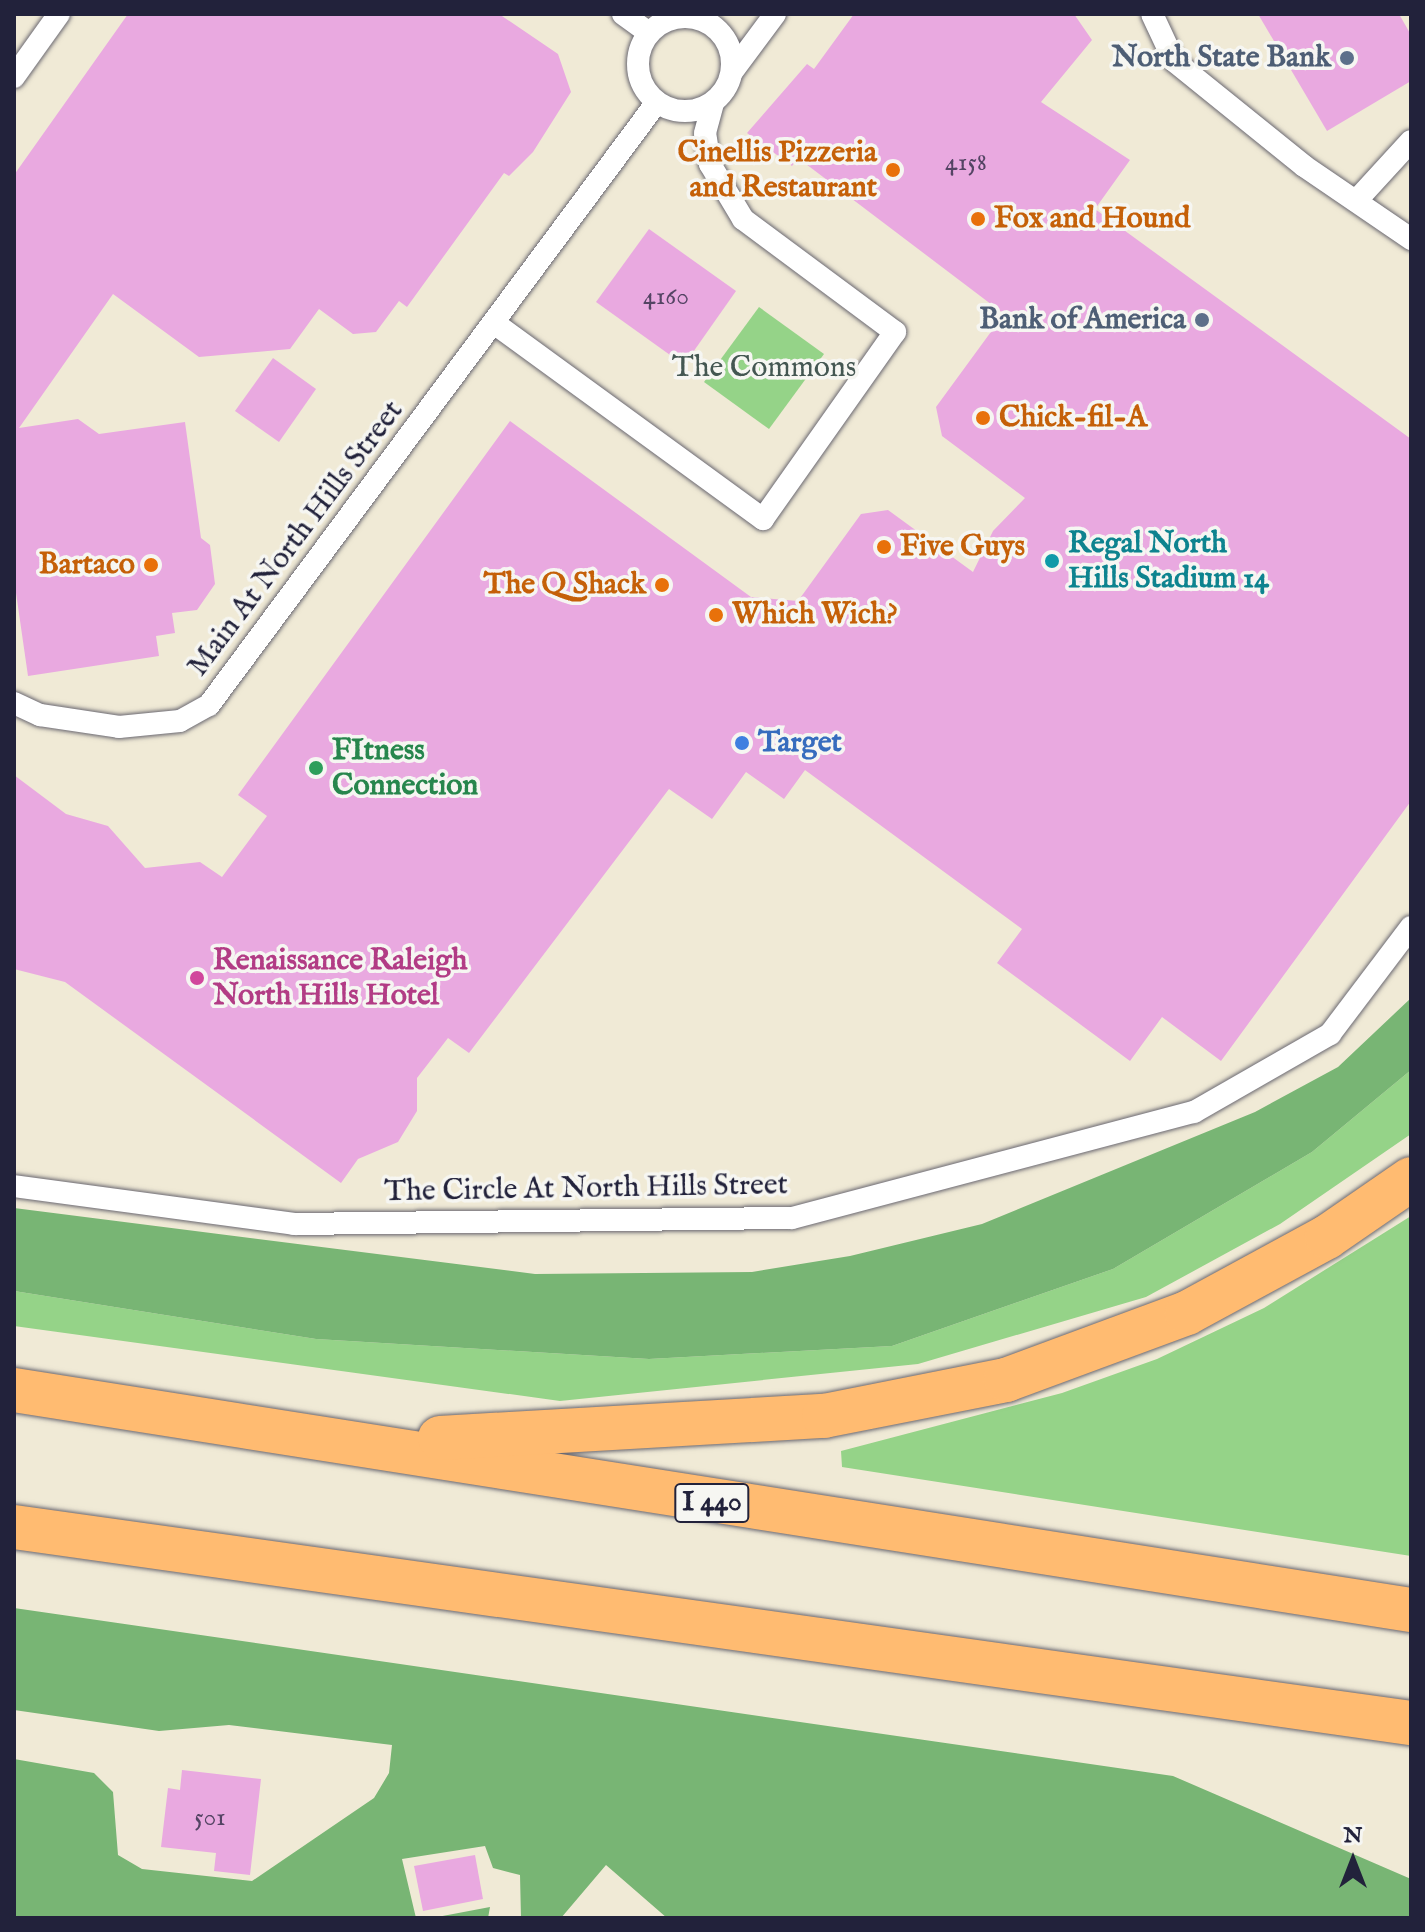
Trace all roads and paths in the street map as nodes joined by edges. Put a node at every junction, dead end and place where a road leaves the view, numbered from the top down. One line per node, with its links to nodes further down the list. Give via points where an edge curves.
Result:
1 (59, 14): 8 (lane)
2 (623, 14): 6 (lane)
3 (775, 14): 7 (lane)
4 (1152, 14): 12 (lane, via 1174,61)
5 (676, 16): 6 (lane); 7 (lane, via 690,16 718,30)
6 (649, 33): 9 (lane, via 639,77)
7 (732, 72): 10 (lane)
8 (14, 77)
9 (657, 102): 10 (lane, via 685,112); 14 (lane, Main At North Hills Street)
10 (713, 103): 14 (lane, via 705,133 710,164 743,219 895,332 763,519)
11 (1411, 141): 12 (lane)
12 (1356, 201): 13 (lane)
13 (1411, 239)
14 (494, 323): 15 (lane, Main At North Hills Street, via 209,705 180,721 119,727 40,715)
15 (14, 703)
16 (1411, 927): 18 (lane, The Circle At North Hills Street, via 1330,1034 1194,1112 792,1218 294,1224)
17 (1411, 1179): 20 (highway, via 1327,1237 1187,1313 991,1384 824,1416)
18 (14, 1186)
19 (14, 1390): 20 (highway, I 440)
20 (369, 1442): 22 (highway, I 440)
21 (14, 1527): 23 (highway)
22 (1411, 1610)
23 (1411, 1723)

